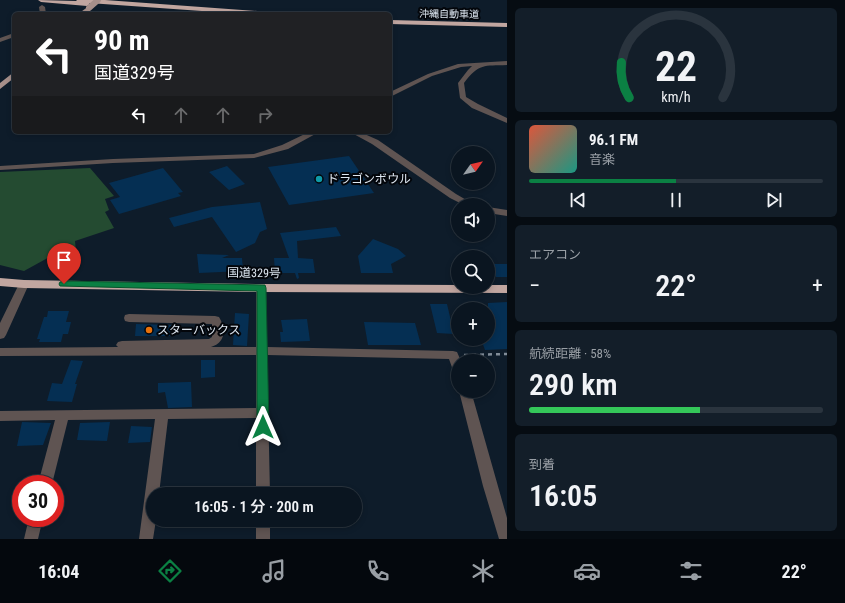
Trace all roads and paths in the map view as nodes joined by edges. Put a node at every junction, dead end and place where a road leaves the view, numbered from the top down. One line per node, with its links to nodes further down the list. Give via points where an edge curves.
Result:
1 (41, 0): 7 (highway)
2 (79, 0): 8 (highway)
3 (98, 0): 6 (main road, bridge)
4 (42, 7): 5 (street)
5 (43, 12)
6 (84, 12)
7 (189, 12)
8 (244, 12)
9 (392, 19): 10 (highway, 沖縄自動車道)
10 (507, 21)
11 (392, 22): 12 (highway, 沖縄自動車道)
12 (507, 26)
13 (12, 36): 14 (street)
14 (0, 40)
15 (507, 62): 16 (street)
16 (480, 64): 19 (street, via 460,65 430,75); 20 (street, via 470,71 461,83 462,98)
17 (12, 76): 18 (main road)
18 (0, 87)
19 (392, 94)
20 (507, 121)
21 (311, 134): 23 (street, via 286,147 254,156)
22 (358, 134): 24 (street, via 375,142)
23 (0, 168)
24 (457, 198)
25 (495, 211): 26 (street)
26 (507, 213)
27 (0, 282): 28 (highway, 国道329号)
28 (24, 284): 29 (highway, 国道329号); 32 (street)
29 (262, 288): 30 (highway, 国道329号); 34 (street)
30 (507, 289)
31 (129, 318): 33 (street, via 215,320 218,325 217,339 211,343)
32 (0, 335)
33 (121, 345)
34 (263, 351): 35 (street); 38 (street); 40 (street)
35 (0, 352)
36 (495, 354): 37 (path)
37 (507, 354)
38 (451, 355)
39 (467, 398): 51 (street)
40 (262, 413): 41 (street); 45 (street)
41 (162, 414): 43 (street); 49 (street)
42 (0, 416): 43 (street)
43 (63, 416): 44 (street)
44 (47, 475)
45 (263, 487)
46 (34, 527): 48 (street)
47 (263, 527): 50 (street)
48 (31, 539)
49 (146, 539)
50 (264, 539)
51 (506, 539)

